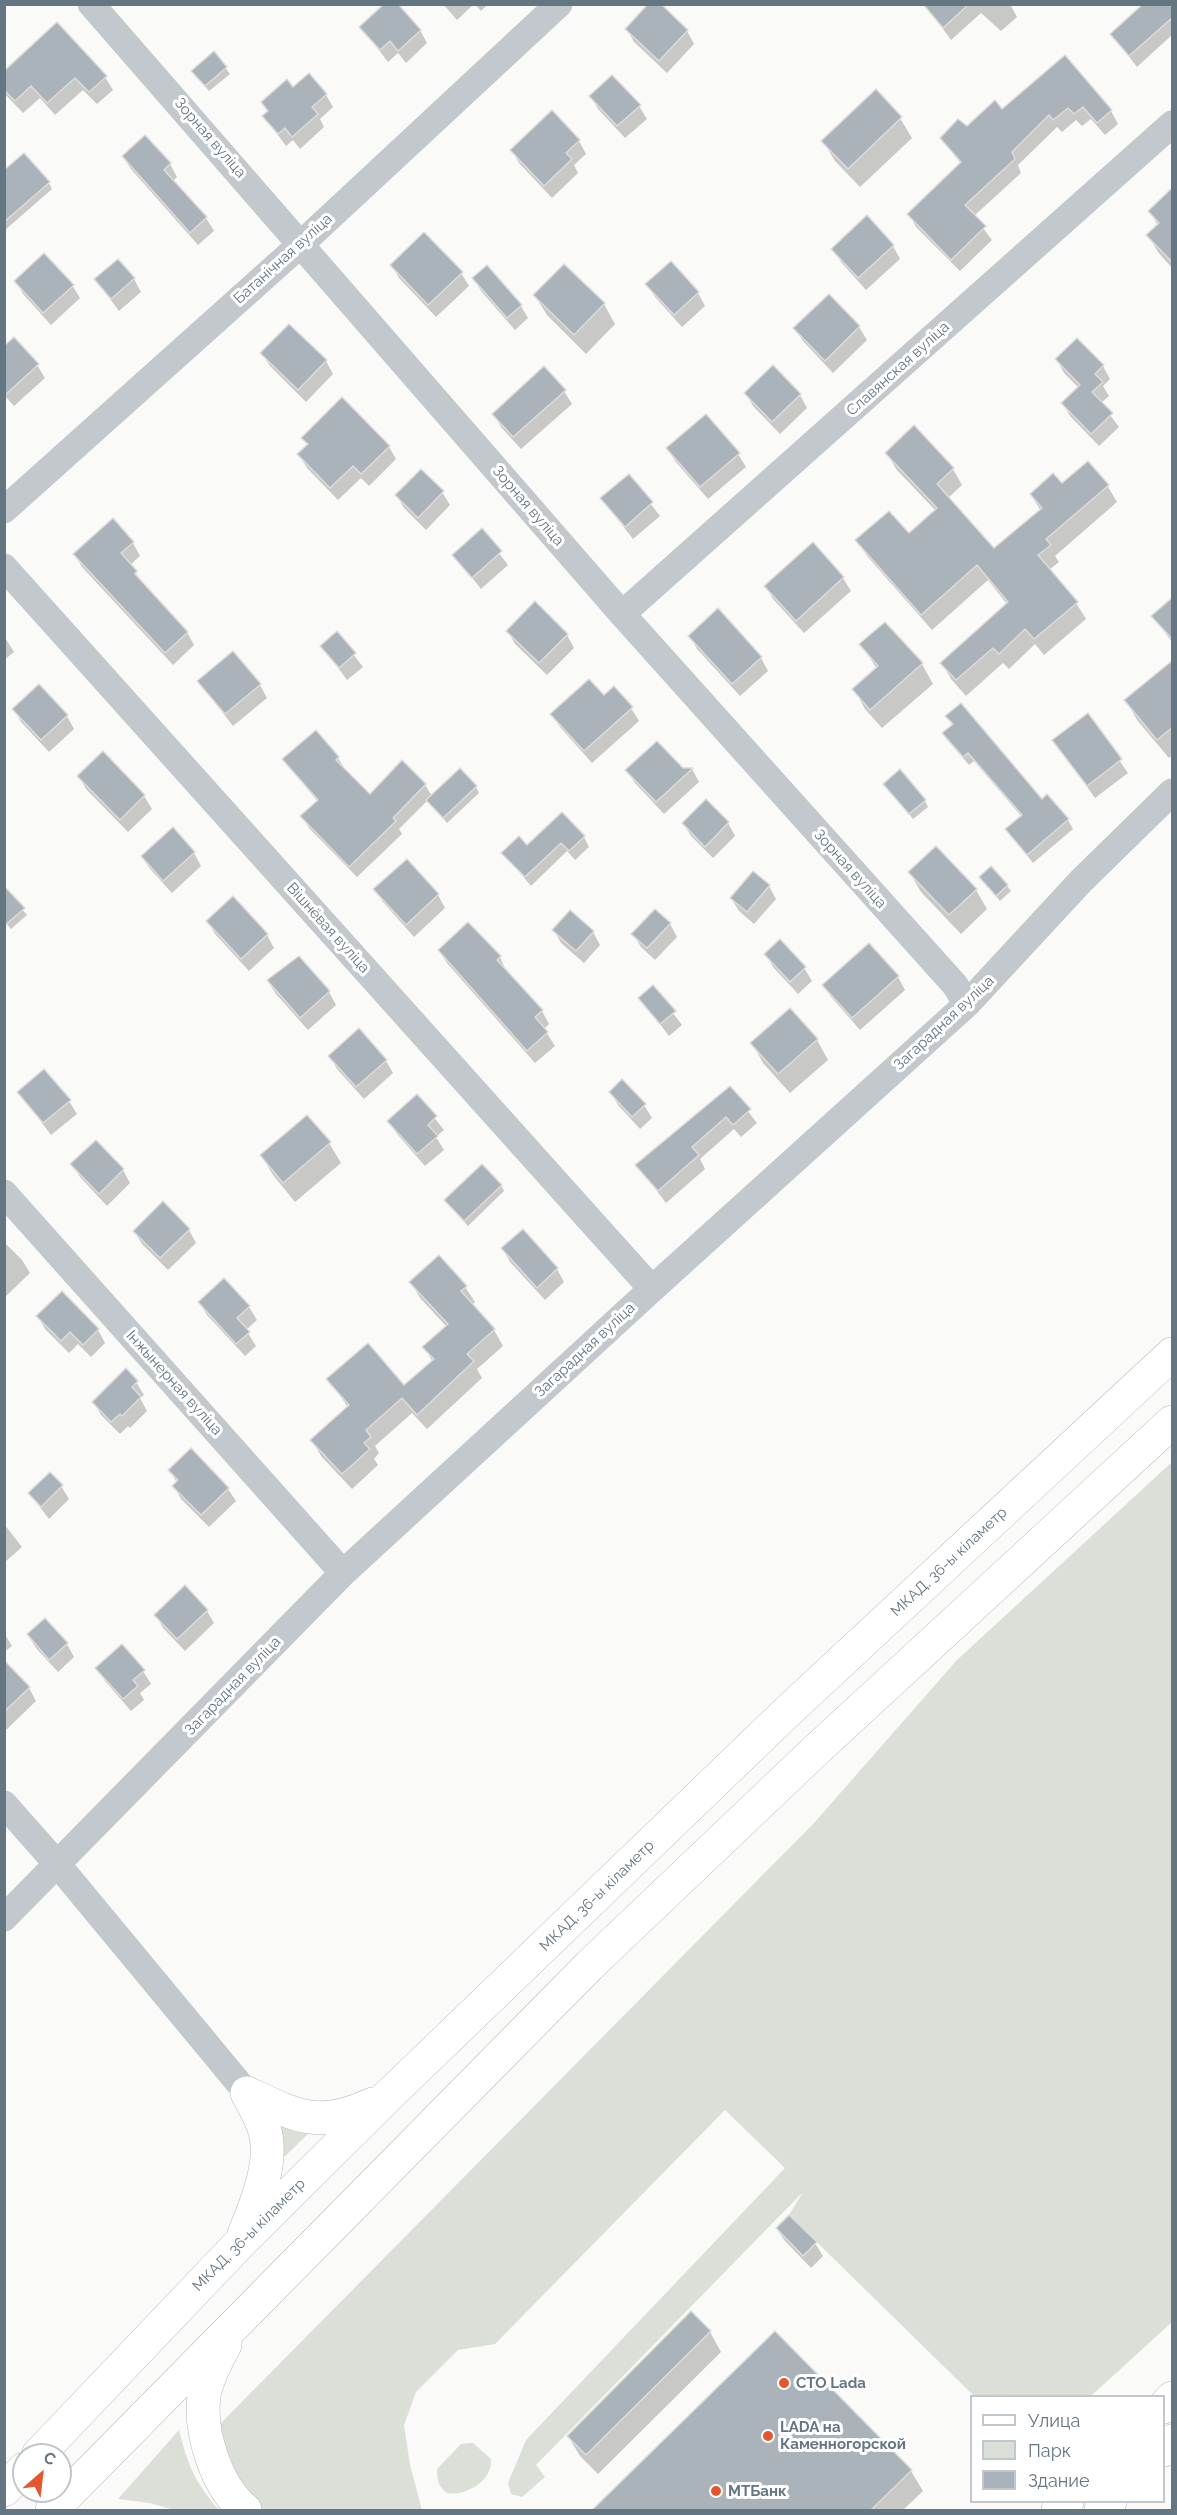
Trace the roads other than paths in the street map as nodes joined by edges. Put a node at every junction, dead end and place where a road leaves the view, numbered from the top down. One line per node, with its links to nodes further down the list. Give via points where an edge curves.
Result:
1 (91, 4): 4 (street, Зорная вуліца)
2 (559, 4): 4 (street, Батанічная вуліца)
3 (1173, 124): 7 (street, Славянская вуліца)
4 (301, 244): 5 (street, Батанічная вуліца); 7 (street, Зорная вуліца)
5 (4, 510)
6 (4, 567): 11 (street, Вішнёвая вуліца)
7 (622, 614): 9 (street, Зорная вуліца)
8 (1173, 792): 9 (street, Загарадная вуліца, via 1081,880)
9 (967, 1004): 11 (street, Загарадная вуліца)
10 (4, 1194): 14 (street, Інжынерная вуліца)
11 (652, 1289): 14 (street, Загарадная вуліца)
12 (1173, 1354): 19 (main road, МКАД, 36-ы кіламетр, via 787,1712)
13 (1173, 1422): 21 (main road, via 814,1752 589,1966)
14 (343, 1573): 16 (street, Загарадная вуліца)
15 (4, 1804): 16 (street)
16 (58, 1865): 17 (street, Загарадная вуліца); 18 (street)
17 (4, 1918)
18 (247, 2093): 19 (main road, via 307,2118 335,2119); 20 (main road, via 265,2128 267,2155 251,2218)
19 (387, 2097): 20 (main road, МКАД, 36-ы кіламетр)
20 (240, 2243): 22 (main road, МКАД, 36-ы кіламетр)
21 (239, 2320): 23 (main road); 24 (main road, via 212,2368 204,2397 206,2432 216,2466 233,2500)
22 (49, 2443)
23 (52, 2511)
24 (245, 2511)

